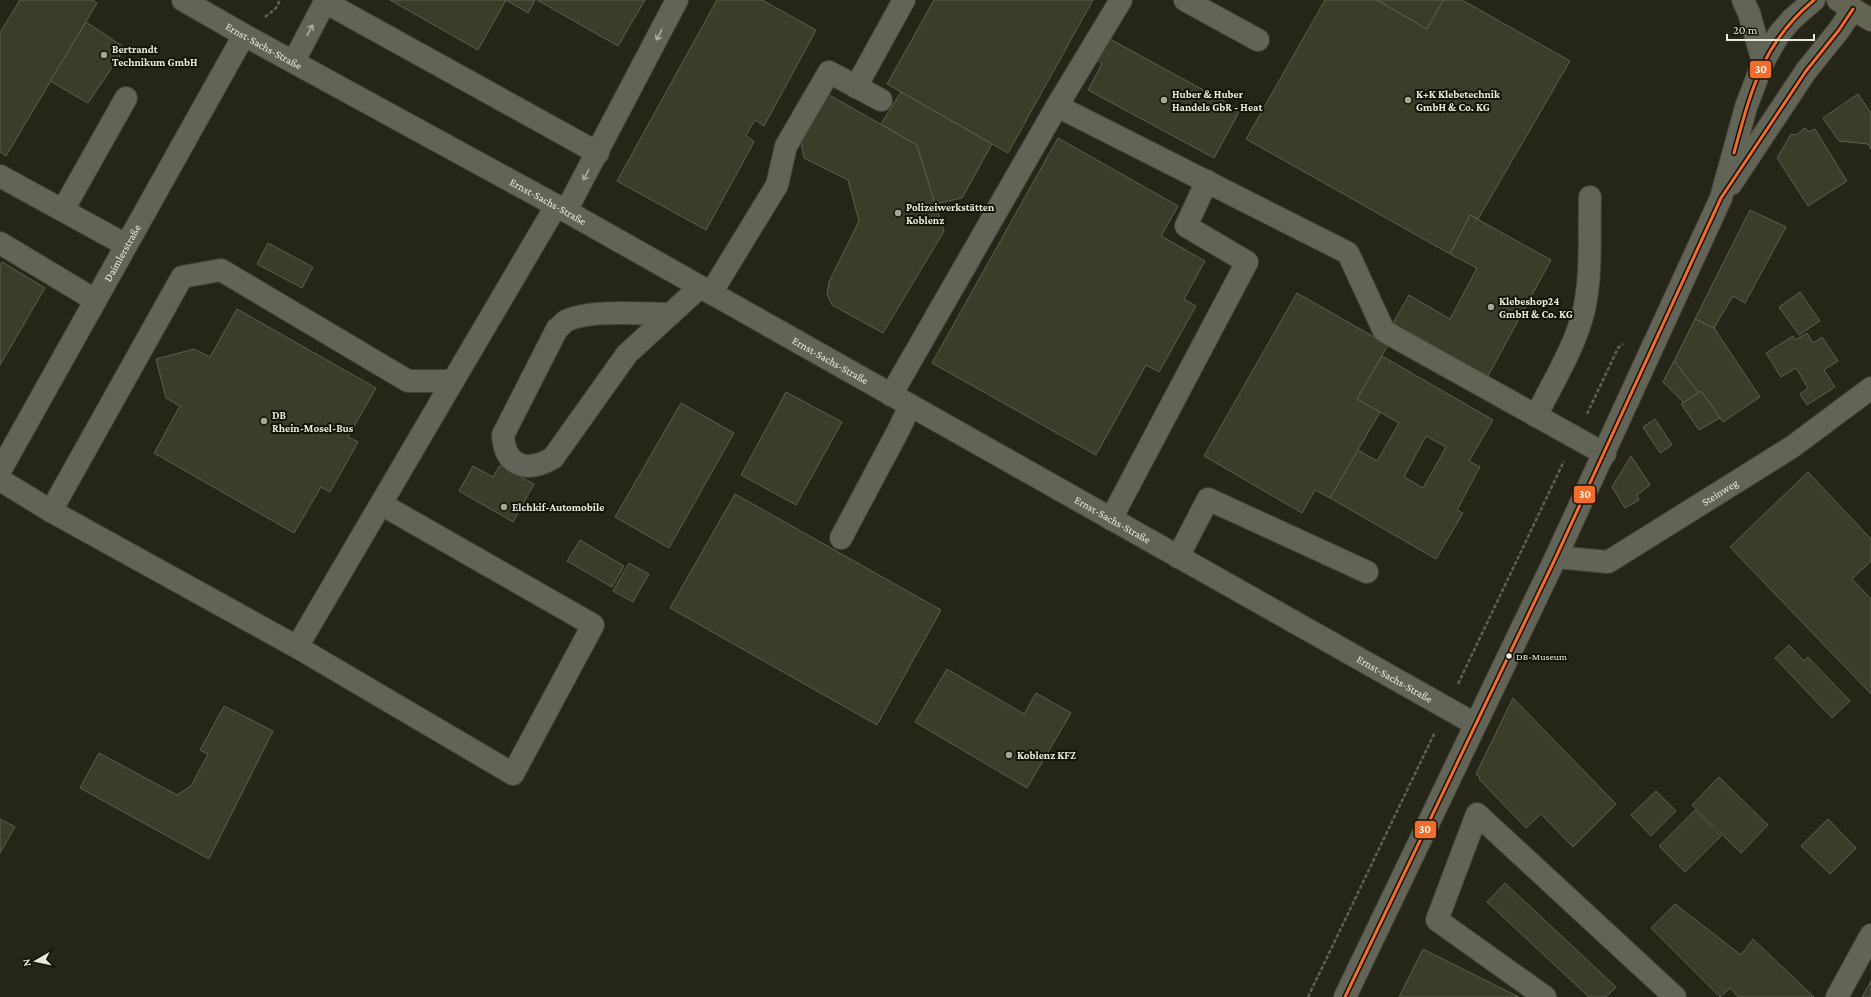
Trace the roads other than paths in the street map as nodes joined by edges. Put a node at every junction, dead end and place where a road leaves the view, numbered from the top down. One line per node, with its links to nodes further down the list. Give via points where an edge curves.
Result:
1 (183, 0): 11 (street, Ernst-Sachs-Straße)
2 (677, 0): 19 (street, one-way to 19)
3 (904, 0): 15 (street)
4 (1121, 0): 18 (street)
5 (1185, 0): 12 (street)
6 (1743, 0): 14 (street)
7 (1814, 0): 14 (street, via 1778,34)
8 (325, 1): 13 (street, one-way to 8); 19 (street)
9 (1845, 4): 10 (main road); 23 (street, via 1839,30 1806,71)
10 (1871, 20)
11 (244, 35): 13 (street, Ernst-Sachs-Straße); 27 (street, Daimlerstraße)
12 (1258, 40)
13 (294, 61): 24 (street, Ernst-Sachs-Straße)
14 (1763, 62): 23 (street, via 1746,107)
15 (856, 87): 17 (street); 28 (street, via 829,72 786,146 778,185)
16 (126, 98): 25 (street)
17 (881, 100)
18 (1058, 106): 21 (street); 33 (street)
19 (598, 153): 24 (street, one-way to 24)
20 (0, 176): 25 (street)
21 (1207, 181): 34 (street, via 1348,253 1384,331); 40 (street, via 1186,226 1247,262)
22 (1590, 197): 34 (street, via 1584,310 1575,337)
23 (1721, 198): 35 (street)
24 (561, 208): 28 (street, Ernst-Sachs-Straße); 31 (street)
25 (63, 210): 27 (street)
26 (0, 243): 29 (street)
27 (126, 245): 29 (street, Daimlerstraße)
28 (706, 290): 30 (street); 33 (street, Ernst-Sachs-Straße)
29 (95, 300): 36 (street, Daimlerstraße)
30 (671, 314): 30 (street, via 627,354 553,458 544,464 528,465 518,464 510,459 503,447 502,435 557,329 566,321 582,316)
31 (453, 381): 38 (street); 39 (street, via 408,381 221,270 182,277)
32 (1871, 388): 43 (street, Steinweg, via 1792,447 1608,562)
33 (901, 400): 40 (street, Ernst-Sachs-Straße); 41 (street, via 898,431)
34 (1536, 416): 35 (street)
35 (1605, 454): 43 (street)
36 (0, 471)
37 (0, 480): 39 (street)
38 (381, 504): 45 (street); 45 (street, via 593,625 514,774)
39 (51, 511): 45 (street)
40 (1111, 519): 42 (street, Ernst-Sachs-Straße)
41 (841, 538)
42 (1178, 557): 44 (street, via 1208,499); 46 (street, Ernst-Sachs-Straße)
43 (1556, 557): 46 (street)
44 (1367, 572)
45 (297, 647)
46 (1475, 724): 48 (street)
47 (1871, 935): 51 (street)
48 (1345, 997)
49 (1545, 997): 50 (street, via 1437,920 1477,814)
50 (1675, 997)
51 (1837, 997)

